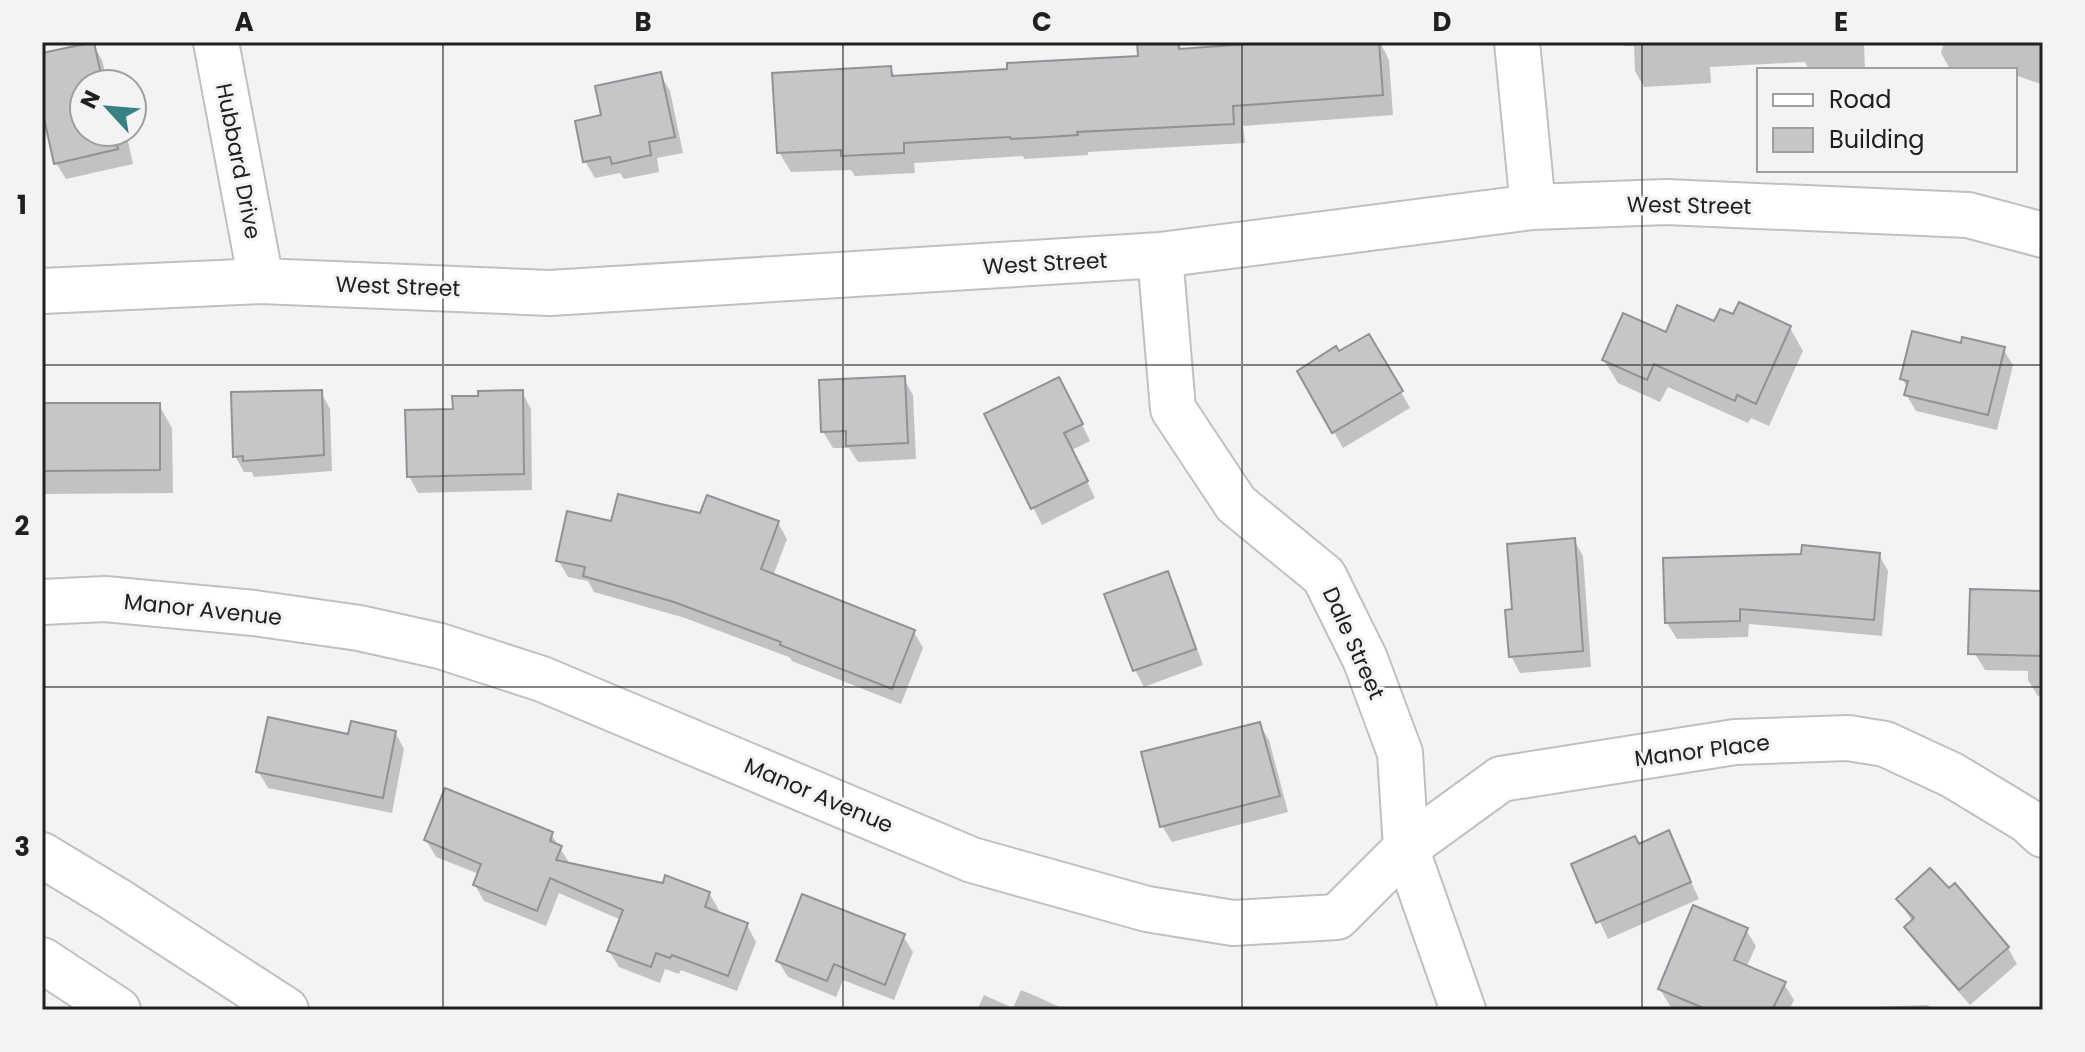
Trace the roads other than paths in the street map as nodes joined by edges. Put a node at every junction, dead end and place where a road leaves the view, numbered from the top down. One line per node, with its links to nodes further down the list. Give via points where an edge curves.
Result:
1 (216, 42): 6 (street, Hubbard Drive)
2 (1517, 42): 3 (street)
3 (1533, 207): 4 (street, West Street, via 1666,202 1968,215); 5 (street, West Street)
4 (2043, 235)
5 (1160, 255): 6 (street, West Street, via 550,293); 10 (street, Dale Street, via 1173,409 1236,504 1324,576 1365,659 1400,753)
6 (261, 281): 7 (street, West Street)
7 (42, 291)
8 (42, 602): 10 (street, Manor Avenue, via 105,599 254,613 440,646 542,679 972,860 1147,909 1233,923 1337,917)
9 (2043, 835): 10 (street, Manor Place, via 1952,775 1885,744 1848,738 1735,742 1501,779)
10 (1406, 848): 15 (street)
11 (42, 855): 14 (street)
12 (42, 960): 13 (street)
13 (118, 1010)
14 (286, 1010)
15 (1463, 1010)

